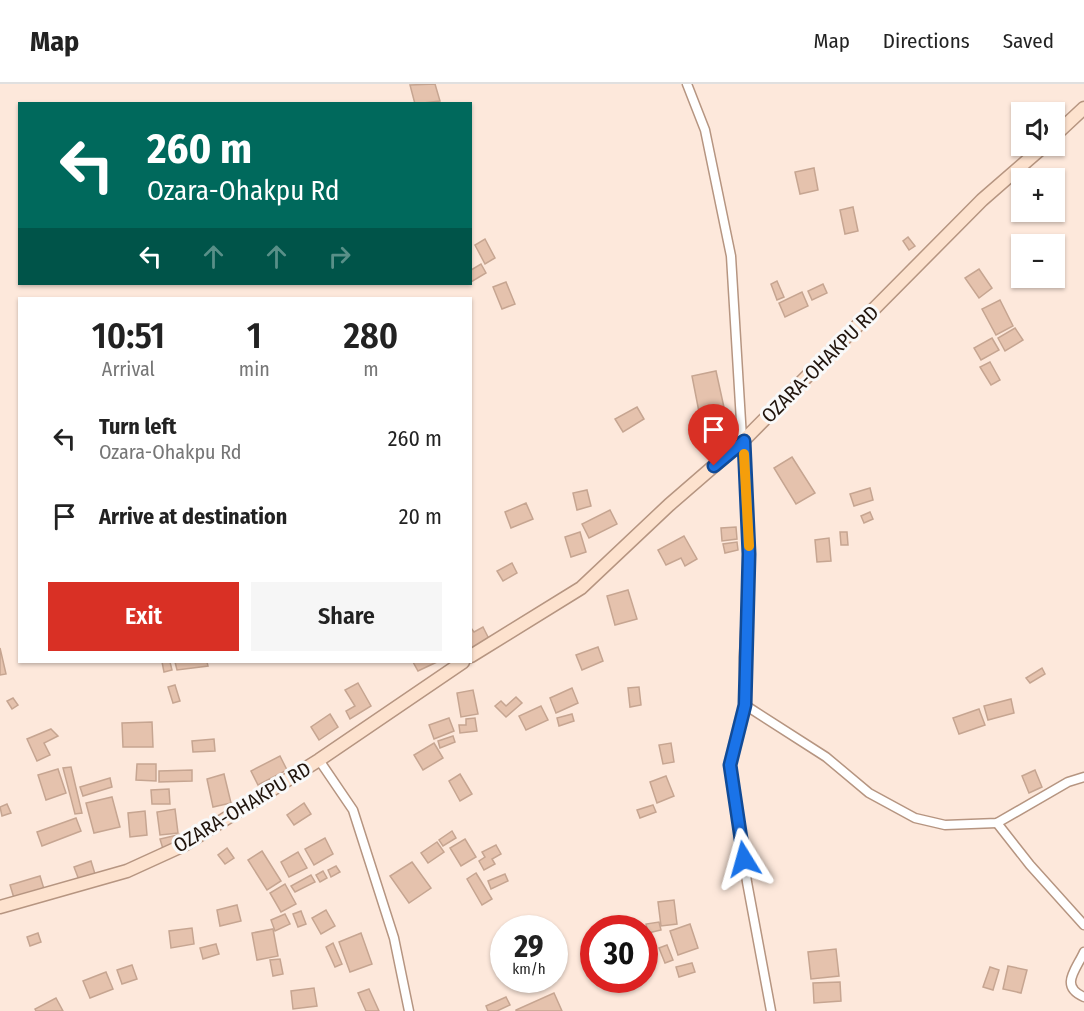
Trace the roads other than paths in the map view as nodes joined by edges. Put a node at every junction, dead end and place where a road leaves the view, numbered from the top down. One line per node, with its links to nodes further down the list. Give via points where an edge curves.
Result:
1 (687, 84): 5 (street, via 705,130 730,256)
2 (1084, 108): 3 (main road)
3 (1065, 126)
4 (1033, 156): 5 (main road, OZARA-OHAKPU RD, via 982,200)
5 (744, 441): 6 (main road, OZARA-OHAKPU RD, via 580,588); 8 (street, via 749,554)
6 (472, 655)
7 (462, 663): 9 (main road, OZARA-OHAKPU RD)
8 (745, 705): 11 (street, via 826,756 869,793 915,818 945,825); 17 (street, via 730,765)
9 (319, 760): 12 (main road, OZARA-OHAKPU RD, via 184,845 127,871); 16 (street, via 353,810 394,938)
10 (1084, 777): 11 (street, via 1068,782)
11 (997, 823): 13 (street)
12 (0, 907)
13 (1084, 925)
14 (1084, 952): 15 (street, via 1069,985)
15 (1084, 997)
16 (409, 1011)
17 (771, 1011)

